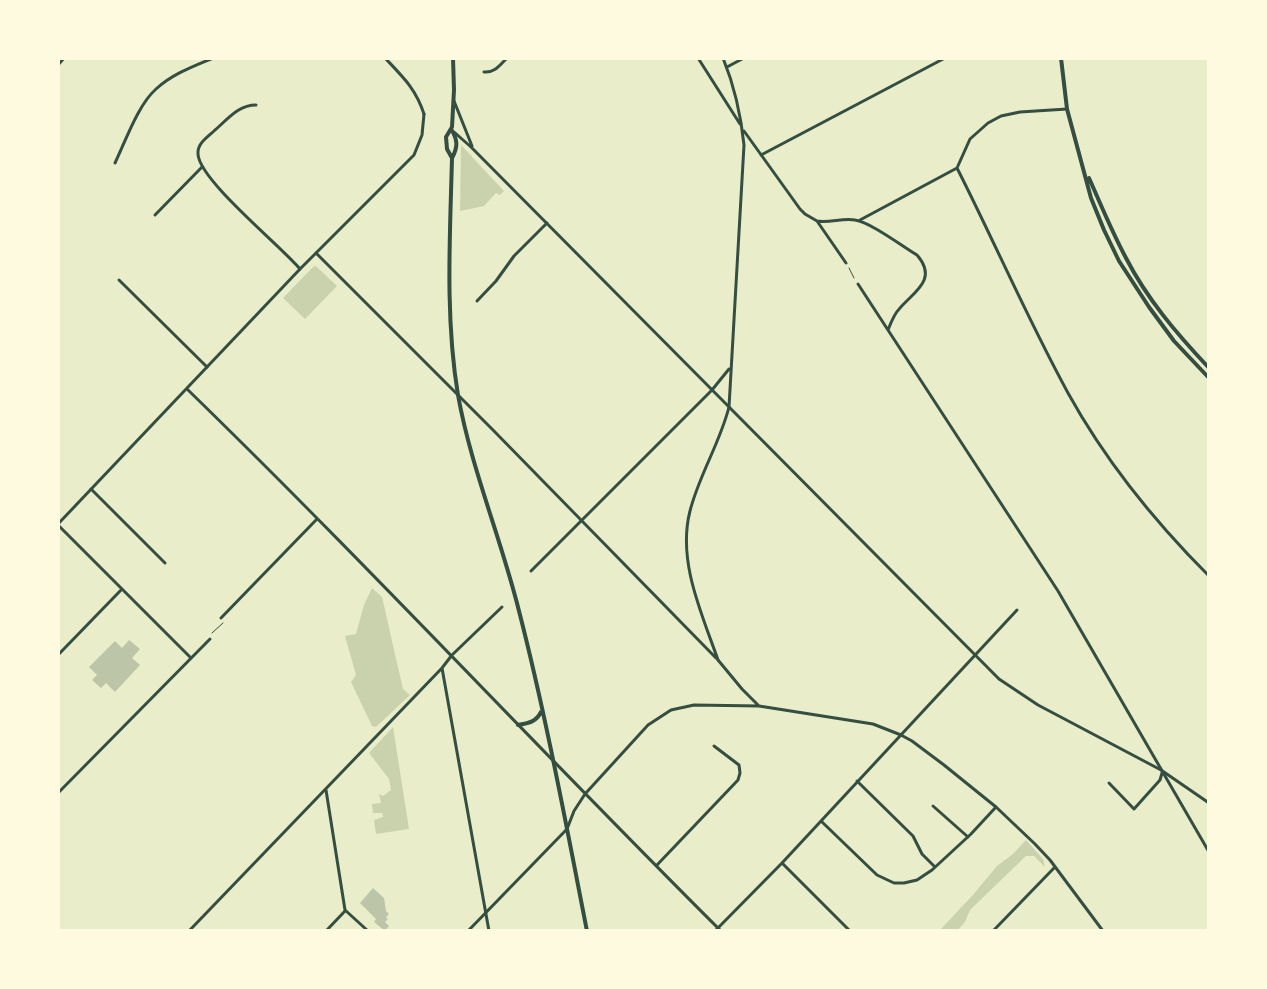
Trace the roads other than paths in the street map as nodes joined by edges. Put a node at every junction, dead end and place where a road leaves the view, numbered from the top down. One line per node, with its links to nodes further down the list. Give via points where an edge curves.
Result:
1 (64, 58): 11 (street)
2 (213, 58): 22 (street, via 155,90)
3 (385, 58): 30 (street, via 419,98 422,135 414,155)
4 (453, 58): 14 (main road)
5 (507, 58): 13 (street, via 492,72)
6 (698, 58): 18 (street)
7 (723, 58): 12 (street)
8 (744, 58): 12 (street)
9 (945, 58): 20 (street)
10 (1061, 58): 16 (main road)
11 (58, 65)
12 (727, 67): 18 (street)
13 (484, 72)
14 (453, 100): 17 (main road); 19 (street)
15 (256, 105): 23 (street, via 239,109 201,143)
16 (1067, 109): 24 (street, via 1001,116 970,139); 25 (main road)
17 (451, 129): 19 (street); 21 (main road, via 457,139); 21 (main road, via 446,137)
18 (743, 129): 20 (street); 37 (street)
19 (473, 149): 29 (street)
20 (761, 155): 28 (street, via 800,209)
21 (452, 158): 43 (main road, via 449,274)
22 (115, 163)
23 (202, 167): 26 (street); 32 (street)
24 (957, 168): 27 (street); 51 (street, via 1068,394 1138,496)
25 (1084, 169): 39 (main road, via 1152,301); 40 (main road, via 1091,198 1125,271 1174,341)
26 (155, 215)
27 (860, 220): 28 (street); 36 (street, via 917,255 924,267 924,283)
28 (817, 221): 31 (street)
29 (547, 223): 35 (street); 42 (street)
30 (316, 253): 32 (street); 43 (street)
31 (846, 263)
32 (300, 269): 38 (street)
33 (119, 280): 38 (street)
34 (858, 284): 36 (street)
35 (477, 301)
36 (888, 330): 69 (street, via 1058,591)
37 (731, 366): 42 (street); 44 (street)
38 (207, 367): 41 (street)
39 (1209, 368)
40 (1209, 378)
41 (187, 389): 45 (street); 46 (street)
42 (712, 390): 44 (street); 47 (street)
43 (458, 395): 47 (street); 64 (main road)
44 (729, 407): 59 (street); 61 (street, via 687,527 693,583)
45 (91, 489): 48 (street); 49 (street)
46 (317, 519): 55 (street); 58 (street)
47 (581, 520): 50 (street); 61 (street)
48 (58, 524): 52 (street)
49 (165, 563)
50 (531, 571)
51 (1209, 576)
52 (122, 589): 57 (street); 60 (street)
53 (502, 607): 58 (street)
54 (1017, 610): 59 (street)
55 (221, 618)
56 (210, 639): 60 (street)
57 (58, 655)
58 (452, 655): 62 (street); 65 (street)
59 (974, 656): 66 (street); 69 (street, via 1038,705)
60 (191, 658): 73 (street)
61 (718, 660): 63 (street)
62 (442, 668): 72 (street); 87 (street)
63 (759, 706): 66 (street, via 873,724); 74 (street, via 671,710 648,725)
64 (542, 710): 65 (main road, via 533,722); 68 (main road)
65 (518, 725): 68 (street)
66 (901, 735): 70 (street); 77 (street)
67 (714, 746): 83 (street, via 739,765 738,780)
68 (554, 762): 74 (street); 79 (main road)
69 (1161, 770): 71 (street, via 1160,780 1134,809); 75 (street); 81 (street)
70 (857, 781): 78 (street); 84 (street, via 913,836)
71 (1109, 783)
72 (326, 789): 86 (street); 89 (street)
73 (58, 793)
74 (585, 794): 79 (street); 83 (street)
75 (1209, 803)
76 (933, 806): 80 (street)
77 (996, 807): 80 (street); 85 (street)
78 (821, 821): 82 (street); 84 (street, via 872,871 894,883 917,880)
79 (567, 829): 87 (street); 94 (main road)
80 (968, 837): 84 (street)
81 (1209, 852)
82 (782, 863): 88 (street); 95 (street)
83 (656, 866): 88 (street)
84 (934, 866)
85 (1055, 867): 96 (street); 97 (street)
86 (345, 910): 90 (street); 91 (street)
87 (485, 913): 92 (street); 93 (street)
88 (718, 930)
89 (190, 931)
90 (326, 931)
91 (368, 931)
92 (468, 931)
93 (489, 931)
94 (587, 931)
95 (850, 931)
96 (993, 931)
97 (1103, 931)

